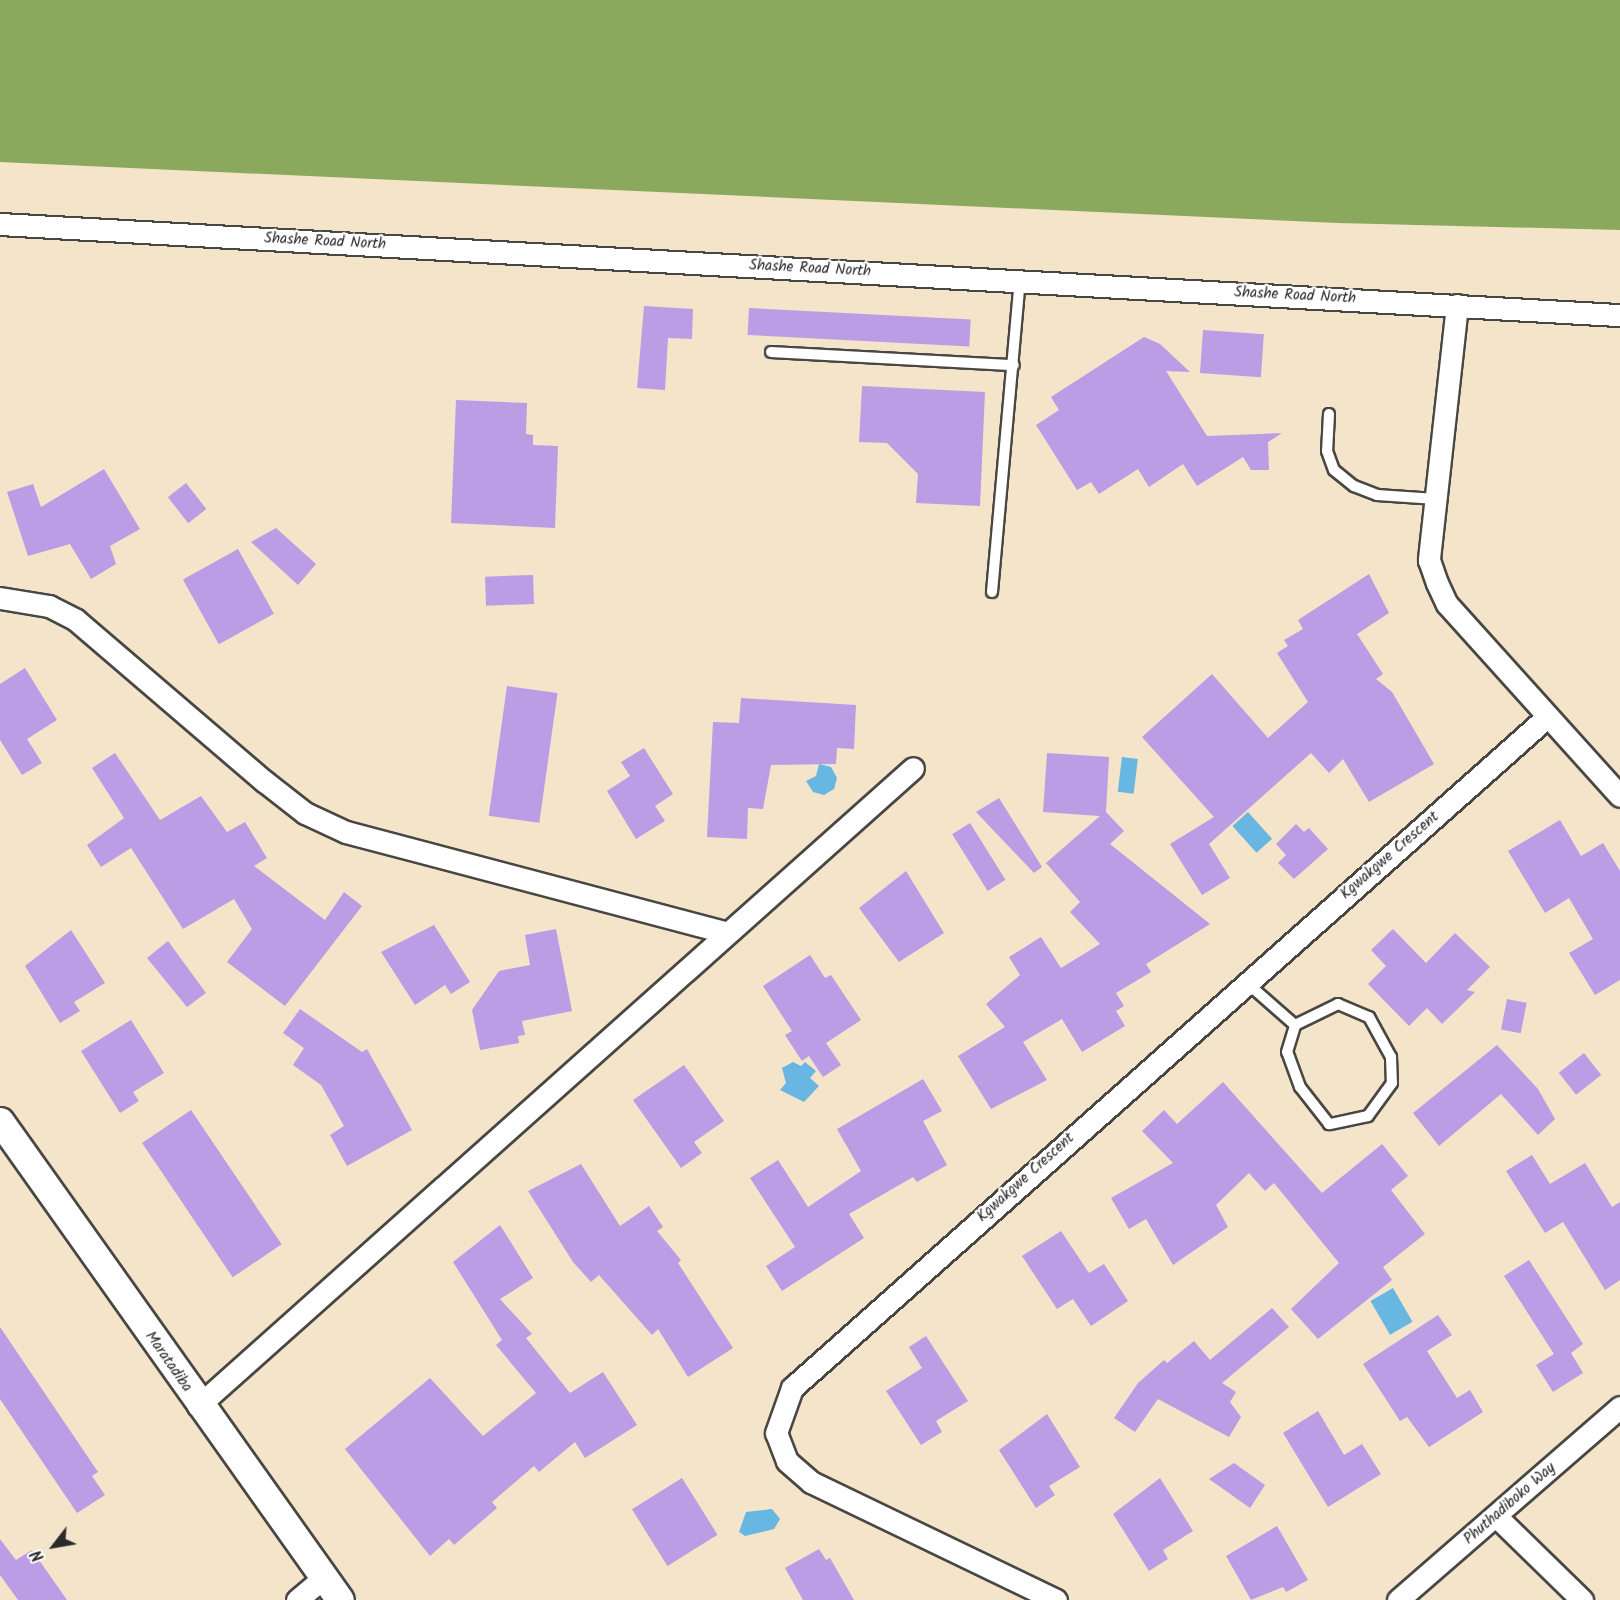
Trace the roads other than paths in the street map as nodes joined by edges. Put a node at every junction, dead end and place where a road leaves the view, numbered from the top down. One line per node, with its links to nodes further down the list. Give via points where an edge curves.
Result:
1 (0, 224): 2 (street, Shashe Road North)
2 (1020, 280): 3 (street, Shashe Road North); 6 (lane)
3 (1457, 305): 4 (street, Shashe Road North); 8 (street)
4 (1620, 315)
5 (771, 352): 6 (lane)
6 (1014, 365): 9 (lane)
7 (1329, 414): 8 (lane, via 1327,451 1334,470 1354,486 1377,495)
8 (1436, 499): 11 (street, via 1429,560 1447,604)
9 (992, 592)
10 (0, 598): 14 (street, via 50,606 76,620 264,781 305,813 346,832)
11 (1548, 716): 13 (street); 15 (street, Kgwakgwe Crescent)
12 (913, 768): 14 (street)
13 (1620, 796)
14 (727, 933): 18 (street)
15 (1247, 982): 16 (lane); 24 (street, Kgwakgwe Crescent, via 810,1369 784,1402 776,1433 786,1461 811,1482)
16 (1295, 1025): 16 (lane, via 1287,1052 1300,1087 1329,1124 1368,1116 1392,1083 1391,1057 1369,1017 1338,1004)
17 (0, 1121): 18 (street, Maratadiba)
18 (198, 1406): 21 (street, Maratadiba)
19 (1620, 1407): 20 (street, Phuthadiboko Way)
20 (1497, 1516): 25 (street, Phuthadiboko Way); 26 (street)
21 (322, 1579): 22 (street); 23 (street, Maratadiba)
22 (297, 1600)
23 (340, 1600)
24 (1056, 1600)
25 (1398, 1600)
26 (1582, 1600)

